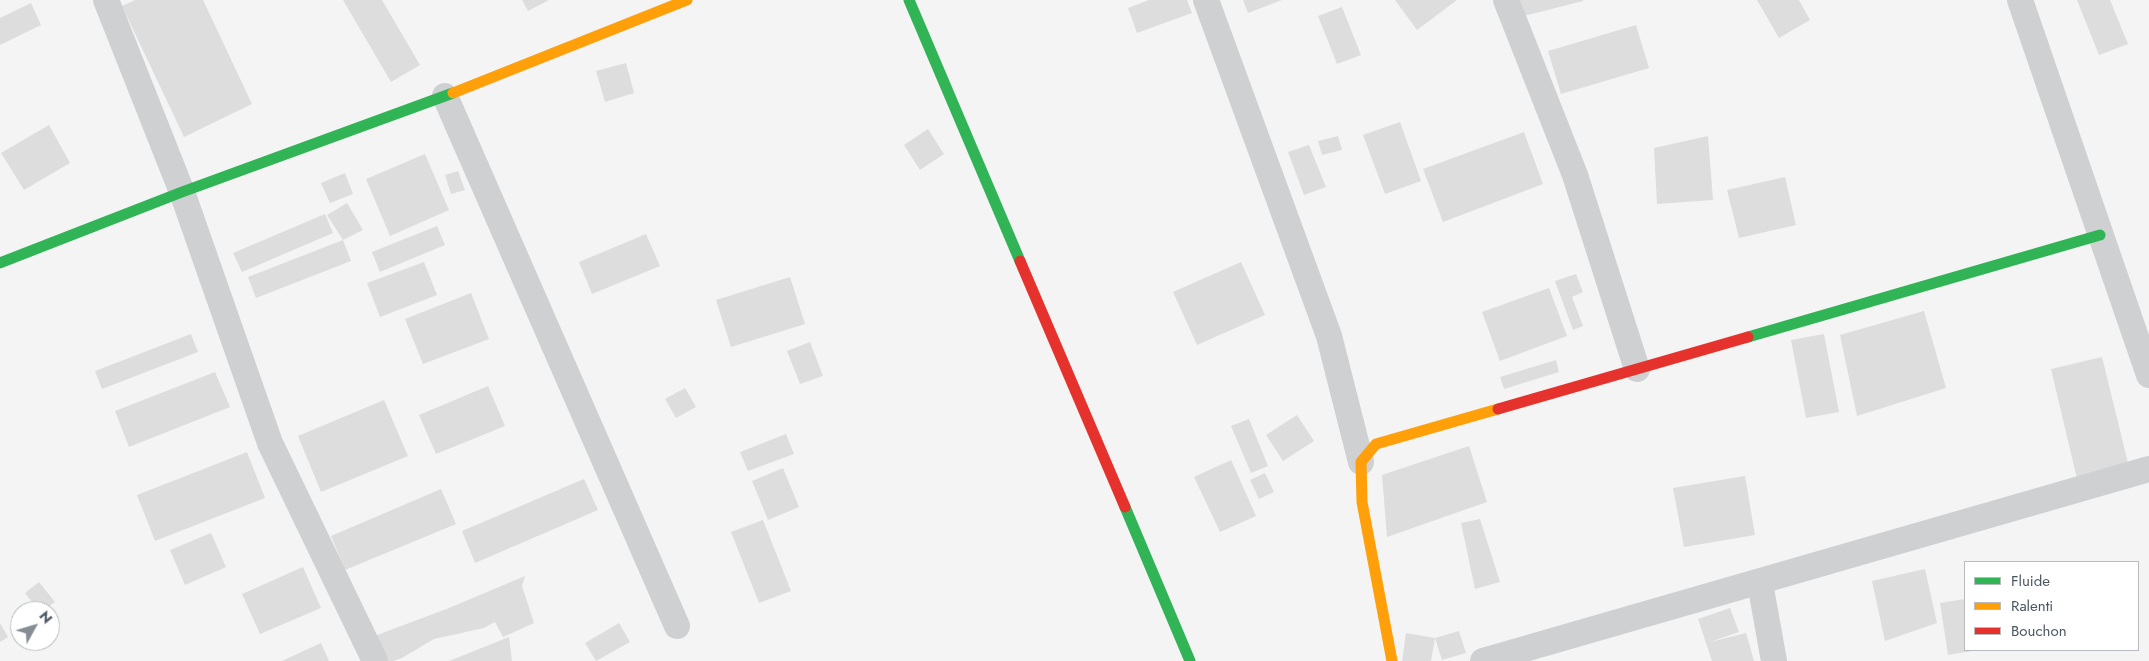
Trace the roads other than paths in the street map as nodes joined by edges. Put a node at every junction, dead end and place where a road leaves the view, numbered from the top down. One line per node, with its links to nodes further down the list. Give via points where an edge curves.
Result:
1 (106, 0): 8 (street)
2 (687, 0): 7 (street)
3 (909, 0): 18 (street)
4 (1206, 0): 13 (street, via 1329,336)
5 (1506, 0): 11 (street, via 1575,175)
6 (2020, 0): 9 (street)
7 (445, 96): 8 (street); 16 (street)
8 (182, 192): 10 (street); 17 (street, via 270,443)
9 (2100, 234): 11 (street); 12 (street)
10 (0, 264)
11 (1637, 369): 13 (street, via 1376,444)
12 (2149, 375)
13 (1362, 462): 19 (street, via 1362,502)
14 (2149, 469): 15 (street)
15 (1760, 583): 20 (street); 21 (street)
16 (676, 626)
17 (375, 661)
18 (1190, 661)
19 (1392, 661)
20 (1483, 661)
21 (1774, 661)

